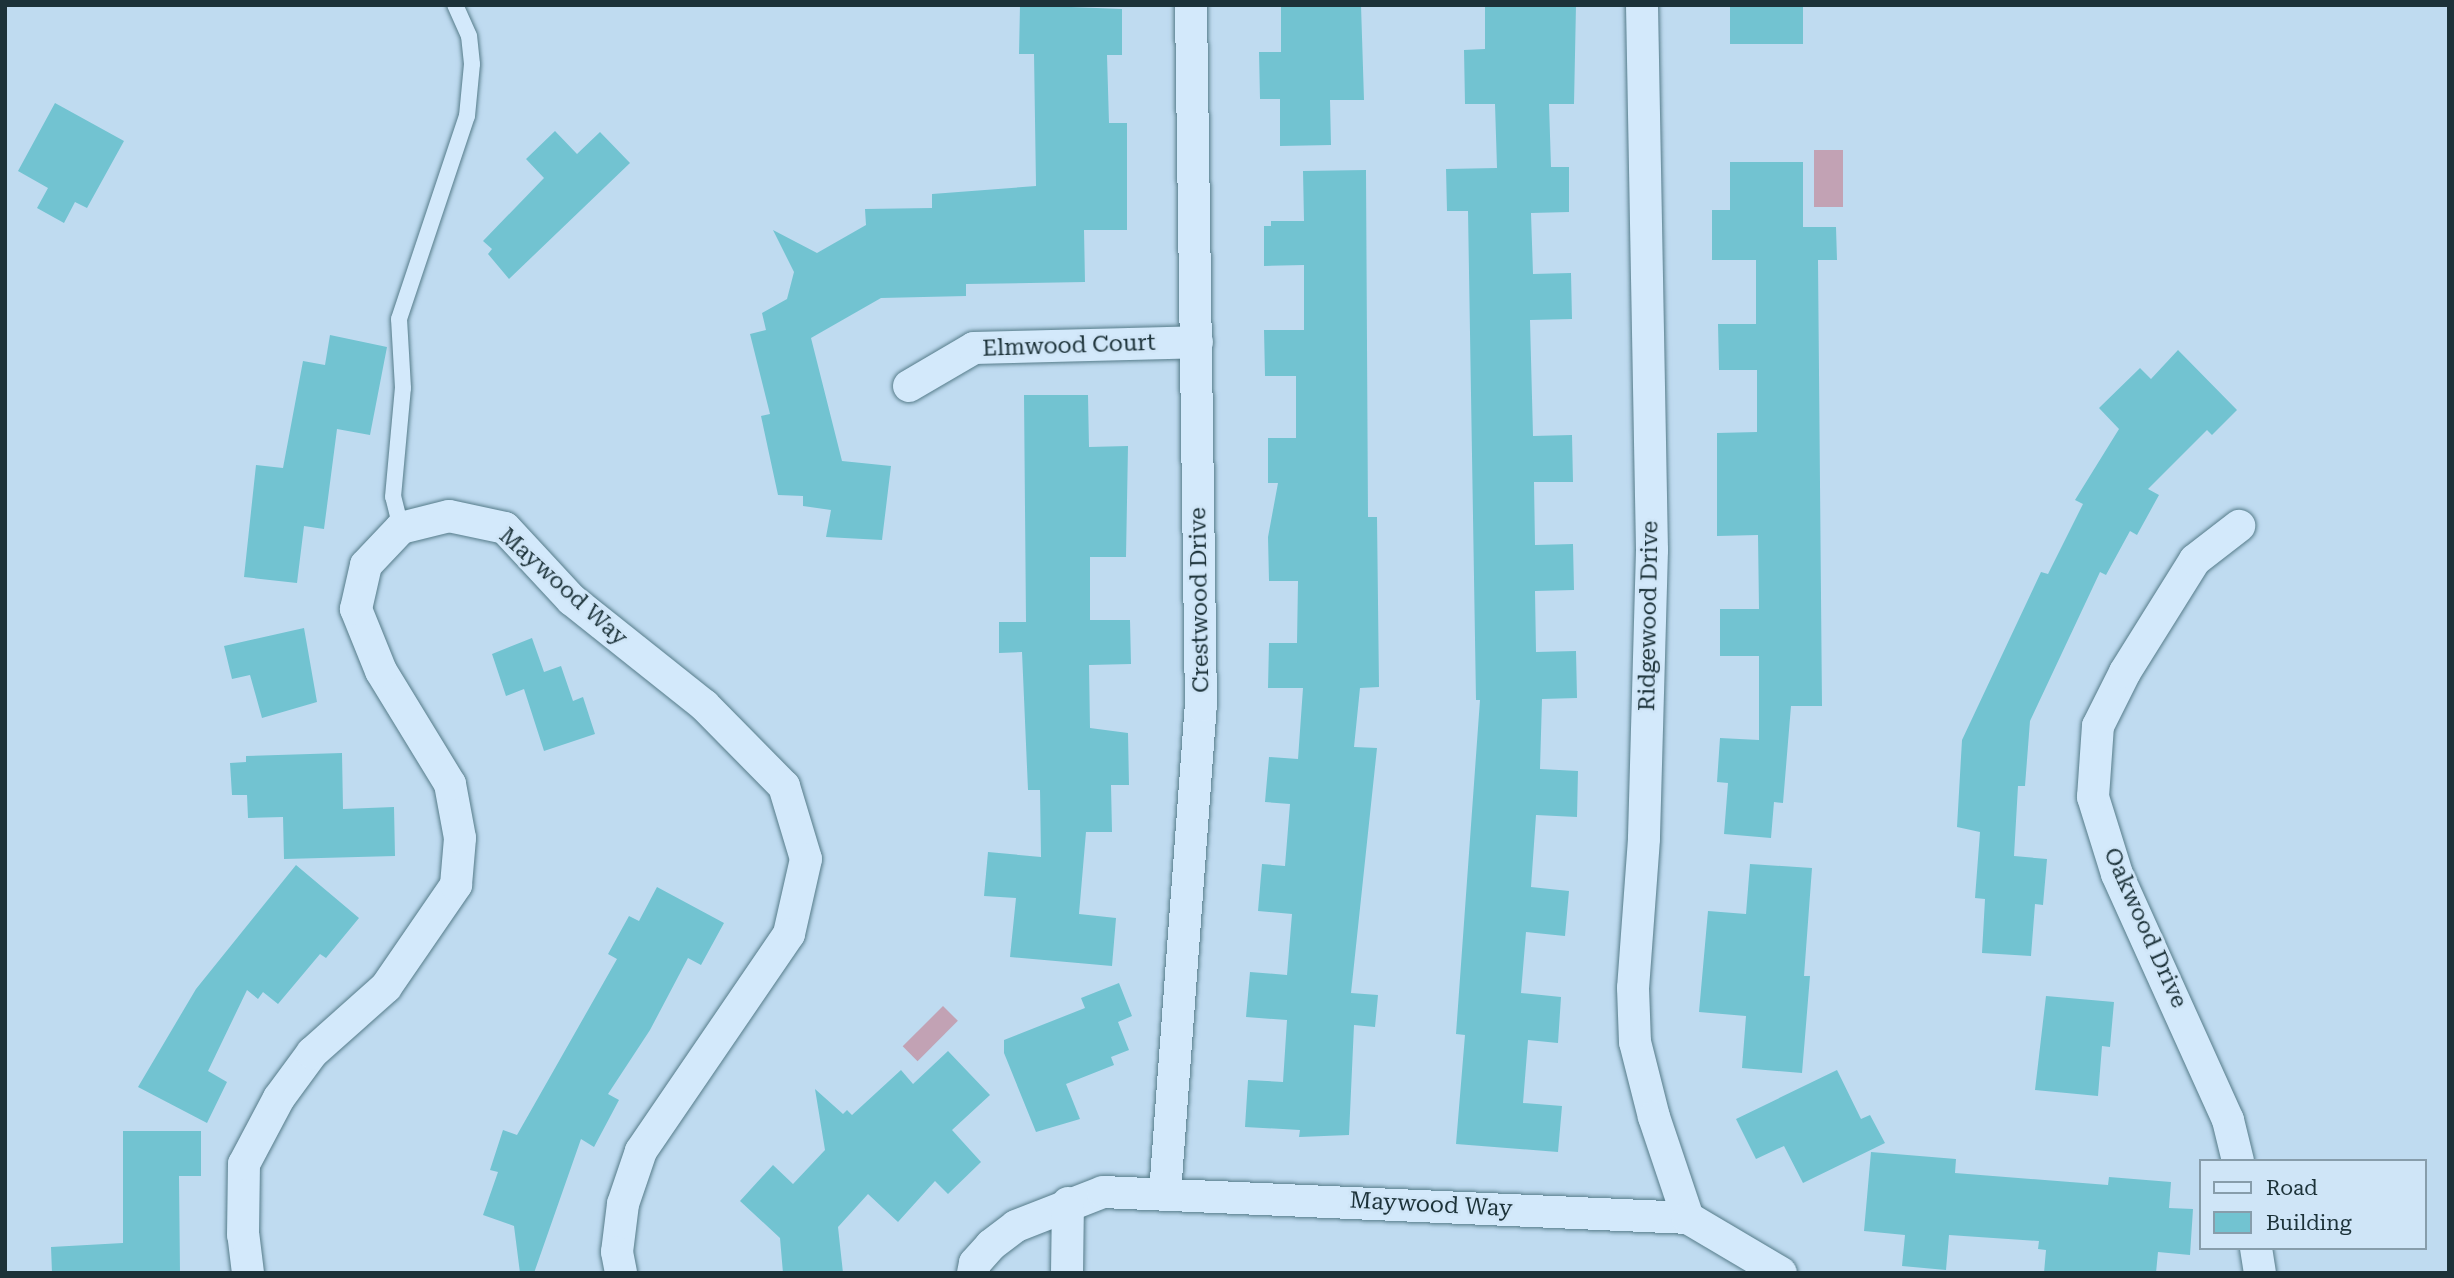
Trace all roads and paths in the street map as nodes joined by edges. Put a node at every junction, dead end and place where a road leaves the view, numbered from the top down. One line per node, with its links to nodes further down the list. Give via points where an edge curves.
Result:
1 (455, 5): 7 (lane, via 469,36 472,64 467,116 399,319 403,388 393,497)
2 (1191, 5): 4 (street, Crestwood Drive)
3 (1642, 5): 11 (street, Ridgewood Drive, via 1652,550 1644,839 1633,988 1635,1041 1654,1117)
4 (1197, 342): 5 (street, Elmwood Court, via 974,348); 9 (street, Crestwood Drive, via 1201,706)
5 (909, 386)
6 (2239, 526): 8 (street, Oakwood Drive, via 2195,560 2125,672 2098,726 2093,797 2117,874 2228,1120)
7 (401, 528): 13 (street, via 366,565 356,609 381,671 450,784 460,838 456,885 386,987 313,1053 279,1098 244,1164 243,1235); 14 (street, Maywood Way, via 449,516 505,528 572,600 704,705 784,786 806,859 789,934 641,1152 623,1203 617,1252)
8 (2238, 1159)
9 (1165, 1193): 10 (street, Maywood Way, via 1103,1192); 11 (street, Maywood Way)
10 (1068, 1203): 15 (street, Maywood Way, via 1016,1226 991,1245 975,1263); 16 (street)
11 (1688, 1218): 17 (street, Maywood Way)
12 (2256, 1250): 18 (street)
13 (248, 1273)
14 (621, 1273)
15 (973, 1273)
16 (1067, 1273)
17 (1781, 1273)
18 (2260, 1273)

